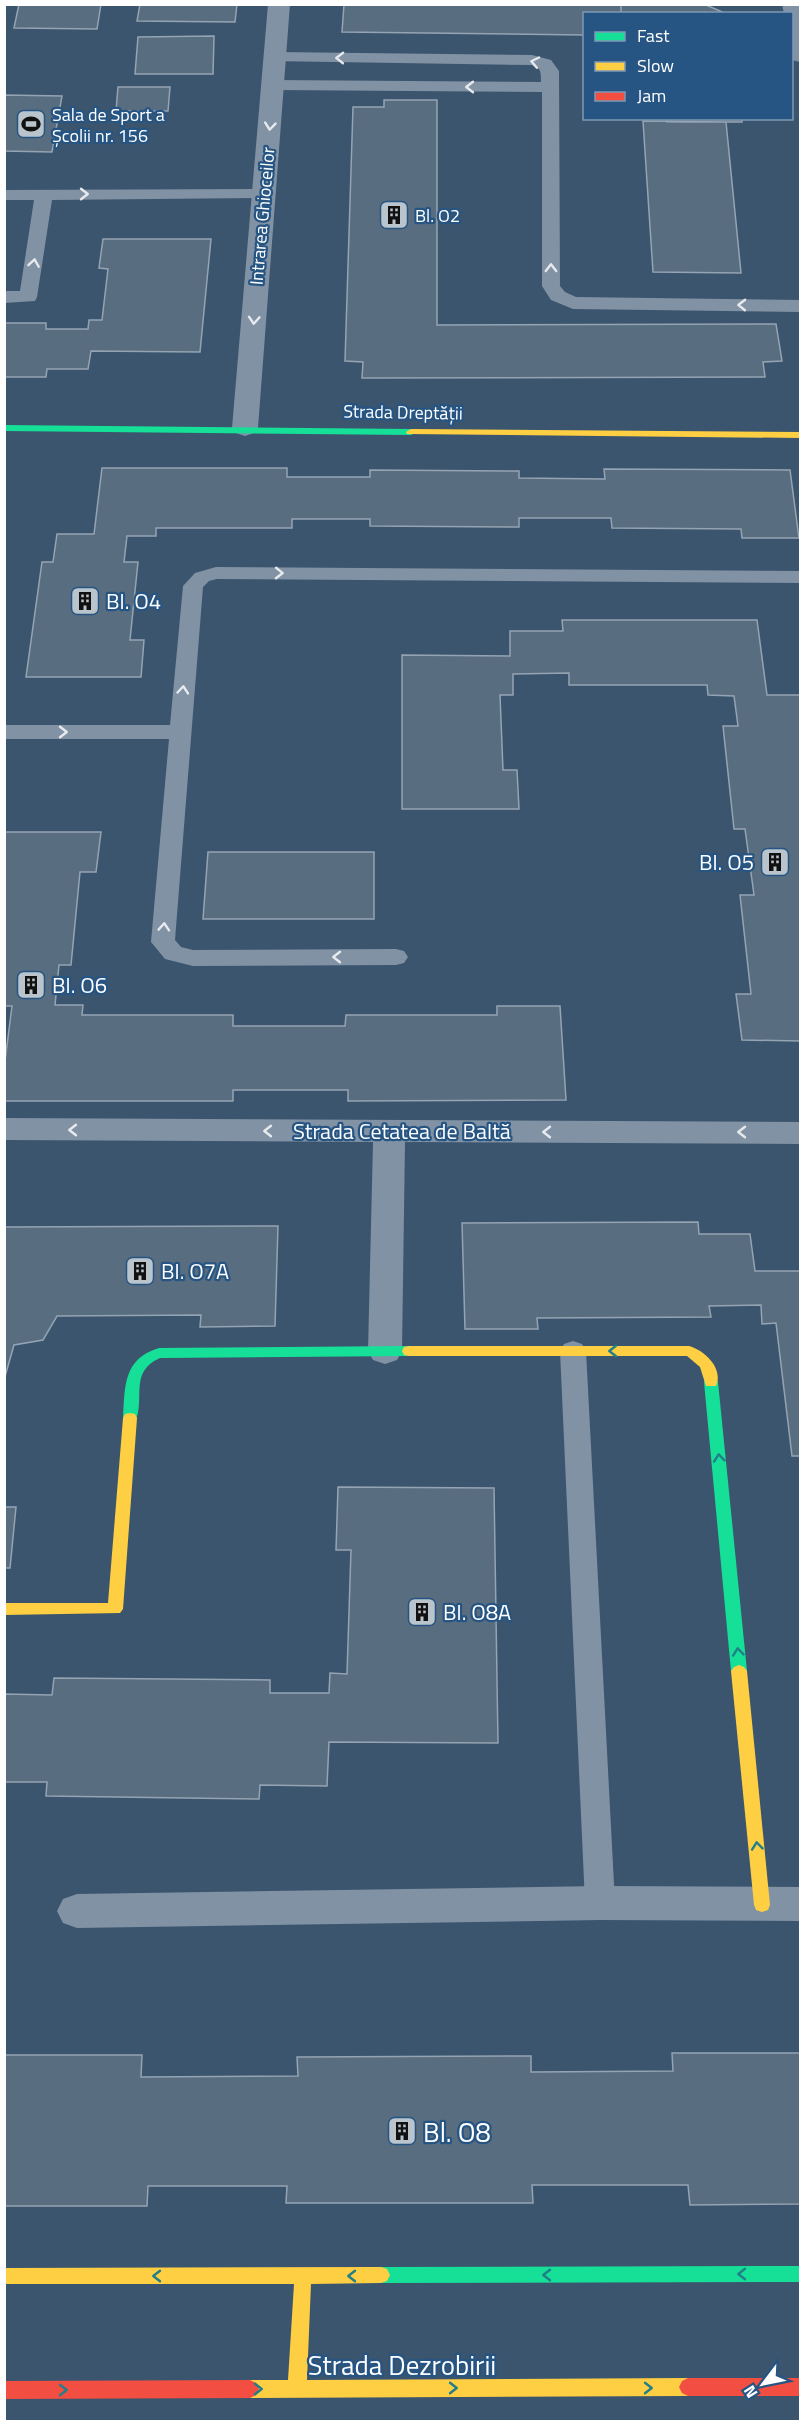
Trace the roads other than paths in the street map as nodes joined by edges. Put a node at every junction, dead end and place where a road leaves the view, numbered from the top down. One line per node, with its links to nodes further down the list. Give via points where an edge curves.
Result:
1 (279, 4): 4 (street, Intrarea Ghioceilor)
2 (793, 4): 3 (street)
3 (801, 55)
4 (276, 57): 5 (street, Intrarea Ghioceilor); 6 (lane, one-way to 4, via 550,71 545,64 532,60)
5 (274, 85): 6 (lane, one-way to 5); 7 (street, Intrarea Ghioceilor, one-way to 7)
6 (549, 87): 11 (lane, one-way to 6, via 573,303 558,296 551,286)
7 (263, 194): 9 (lane, one-way to 7); 13 (street, Intrarea Ghioceilor, one-way to 13)
8 (4, 195): 9 (lane)
9 (44, 195): 10 (lane, one-way to 9, via 28,297)
10 (4, 297)
11 (801, 306)
12 (4, 428): 13 (street, Strada Dreptății)
13 (245, 428): 14 (street, Strada Dreptății)
14 (801, 435)
15 (801, 577): 17 (lane, one-way to 15, via 193,586 202,577 216,573)
16 (4, 732): 17 (lane, one-way to 17)
17 (179, 732): 18 (lane, one-way to 17, via 193,958 173,953 163,942)
18 (396, 957)
19 (4, 1129): 20 (street, Strada Cetatea de Baltă, one-way to 19)
20 (389, 1131): 21 (street, Strada Cetatea de Baltă, one-way to 20); 23 (street)
21 (801, 1133)
22 (573, 1350): 23 (street); 25 (lane); 27 (street, one-way to 22, via 710,1370 702,1357 689,1351)
23 (385, 1351): 24 (street, via 171,1351 153,1354 140,1362 134,1372 115,1609)
24 (4, 1609)
25 (600, 1903): 27 (street); 28 (street)
26 (801, 1904): 27 (street)
27 (762, 1905)
28 (77, 1911)
29 (801, 2274): 31 (street, one-way to 31)
30 (4, 2276): 31 (street, one-way to 30)
31 (303, 2276): 33 (street)
32 (801, 2387): 33 (street, Strada Dezrobirii, one-way to 32)
33 (297, 2389): 34 (street, Strada Dezrobirii, one-way to 33)
34 (4, 2390)

